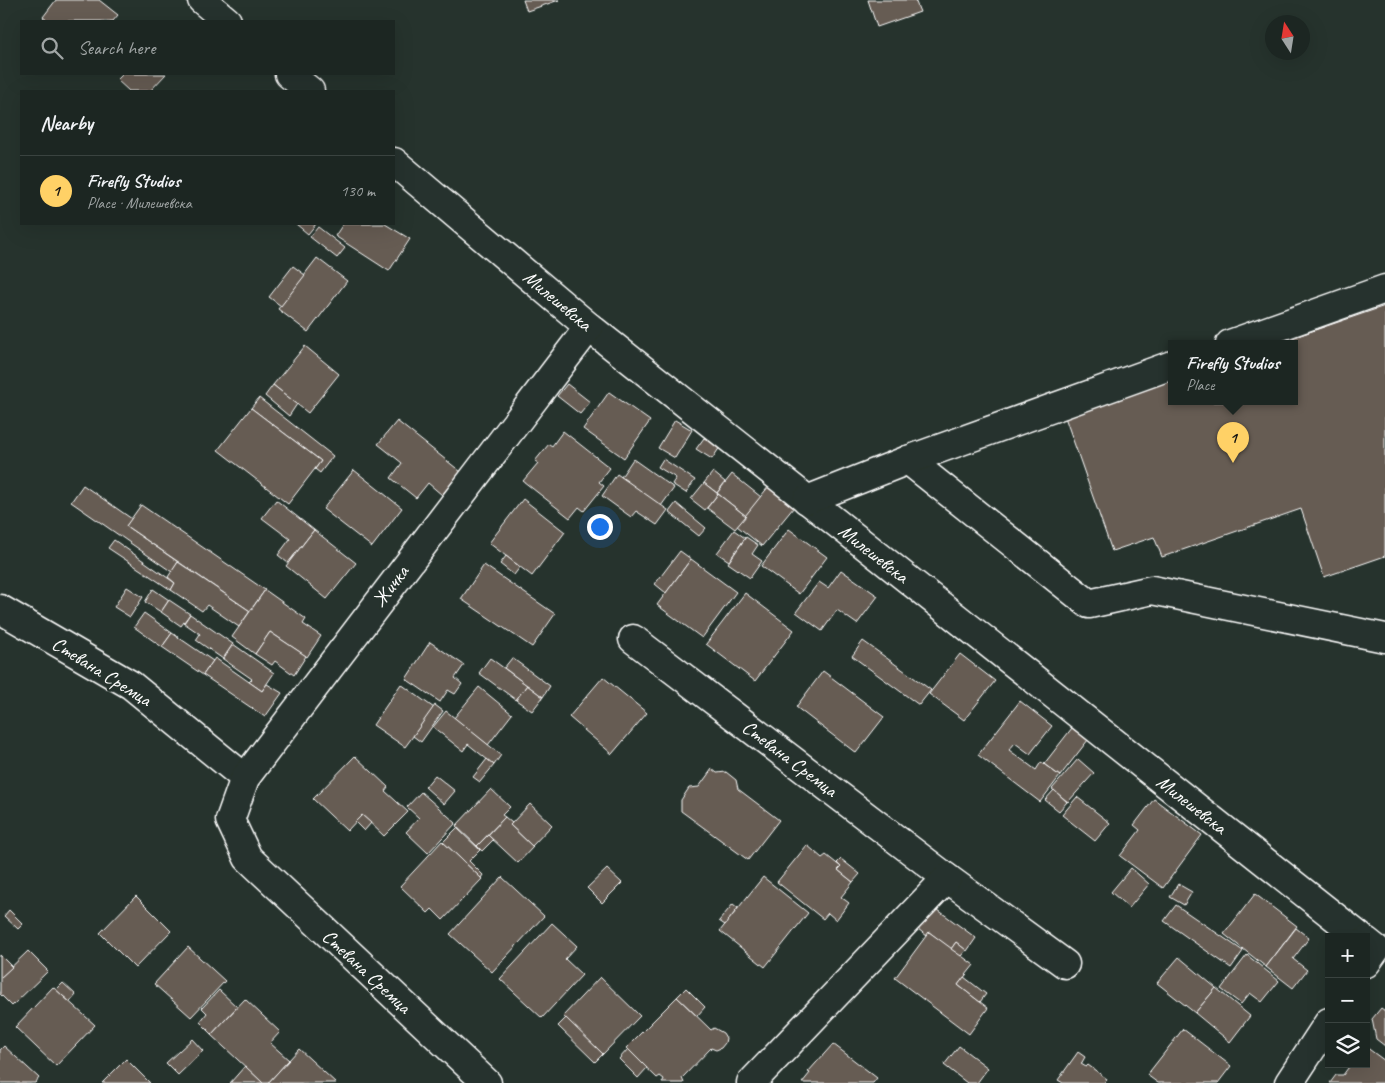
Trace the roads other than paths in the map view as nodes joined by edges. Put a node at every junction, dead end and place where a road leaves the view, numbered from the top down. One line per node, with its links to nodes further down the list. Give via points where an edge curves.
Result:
1 (202, 0): 2 (street)
2 (226, 20)
3 (290, 75): 4 (street)
4 (309, 90)
5 (395, 163): 7 (street, Милешевска)
6 (1385, 289): 8 (street)
7 (589, 327): 11 (street, Милешевска); 15 (street, Жичка)
8 (1241, 340)
9 (1168, 366): 10 (street)
10 (908, 460): 11 (street); 13 (street, via 1089,604 1152,590)
11 (807, 500): 18 (street, Милешевска)
12 (0, 609): 15 (street, Стевана Сремца, via 131,685)
13 (1385, 638)
14 (633, 639): 17 (street, Стевана Сремца)
15 (245, 778): 16 (street, Жичка, via 230,820)
16 (248, 858): 21 (street, Стевана Сремца)
17 (947, 878): 19 (street, Стевана Сремца); 22 (street)
18 (1348, 933)
19 (1065, 964)
20 (1328, 1023): 23 (street)
21 (486, 1083)
22 (751, 1083)
23 (1289, 1083)

